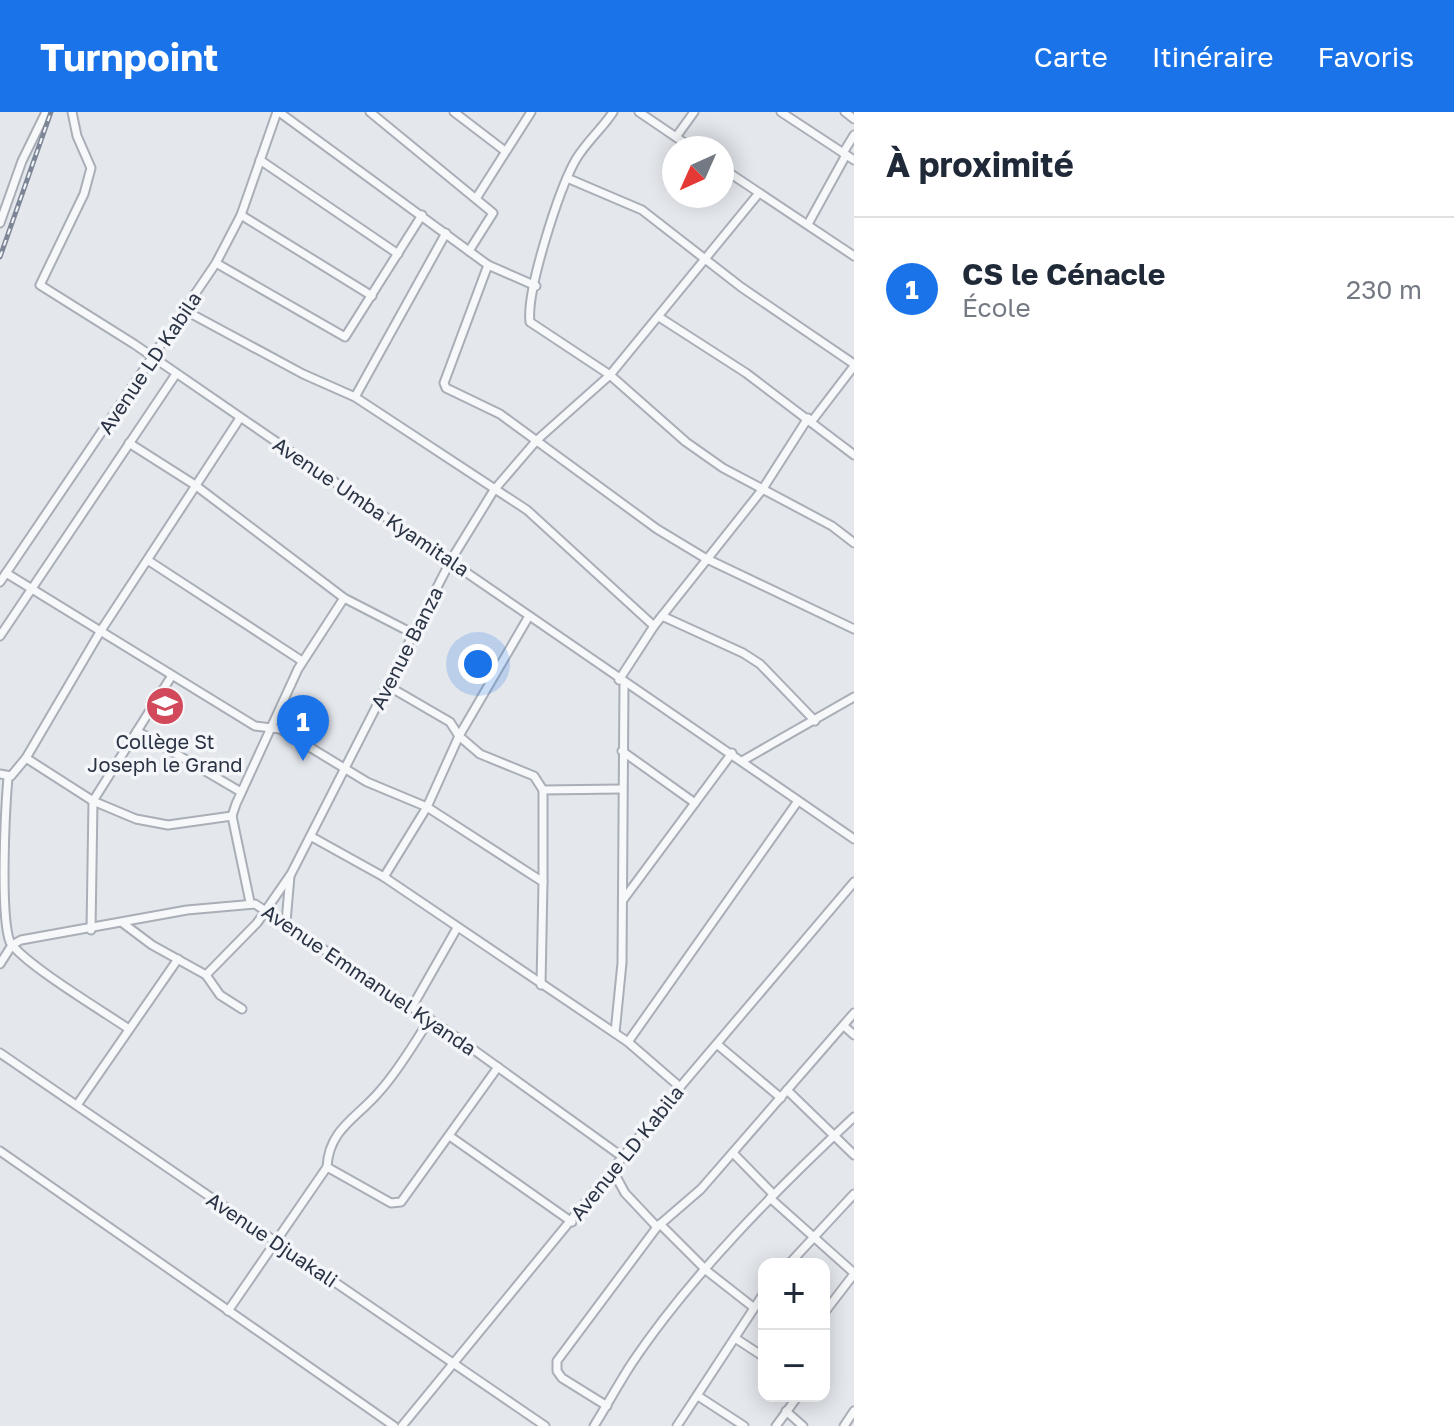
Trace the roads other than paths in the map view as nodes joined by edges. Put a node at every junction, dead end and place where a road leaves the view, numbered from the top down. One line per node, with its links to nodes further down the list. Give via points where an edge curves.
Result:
1 (46, 112): 26 (street)
2 (72, 112): 39 (street, Avenue Umba Kyamitala, via 91,168 40,285)
3 (278, 112): 18 (street, Avenue LD Kabila); 25 (street)
4 (370, 112): 23 (street)
5 (454, 112): 16 (street)
6 (531, 112): 16 (street)
7 (613, 112): 21 (street)
8 (639, 112): 14 (street)
9 (694, 112): 15 (street)
10 (781, 112): 17 (street)
11 (845, 112): 12 (street)
12 (854, 119)
13 (854, 135): 17 (street)
14 (675, 136)
15 (677, 136)
16 (505, 151): 23 (street)
17 (844, 154): 19 (street); 27 (street)
18 (260, 160): 24 (street, Avenue LD Kabila); 30 (street)
19 (854, 160)
20 (734, 176): 22 (street)
21 (567, 178): 32 (street, via 642,210); 35 (street)
22 (759, 193): 27 (street); 32 (street, Avenue Banza)
23 (477, 197): 29 (street, via 494,216)
24 (241, 215): 33 (street, Avenue LD Kabila); 36 (street)
25 (422, 215): 28 (street); 30 (street)
26 (0, 223)
27 (808, 224): 31 (street)
28 (446, 233): 29 (street); 43 (street)
29 (469, 251): 34 (street)
30 (398, 254): 36 (street)
31 (854, 256)
32 (705, 258): 38 (street, Avenue Banza); 40 (street)
33 (216, 263): 36 (street, via 342,337); 37 (street, Avenue LD Kabila)
34 (488, 265): 35 (street); 46 (street, via 444,386)
35 (536, 286): 42 (street, via 530,322)
36 (372, 296)
37 (186, 311): 39 (street, Avenue LD Kabila); 43 (street)
38 (659, 317): 42 (street, Avenue Banza); 45 (street)
39 (154, 358): 41 (street, Avenue Umba Kyamitala); 56 (street, Avenue LD Kabila)
40 (854, 365): 45 (street)
41 (176, 374): 44 (street, Avenue Umba Kyamitala); 47 (street, Avenue LD Kabila)
42 (610, 375): 46 (street, Avenue Banza); 51 (street, via 686,442)
43 (355, 397): 50 (street)
44 (240, 418): 49 (street); 54 (street, Avenue Umba Kyamitala)
45 (810, 419): 48 (street); 51 (street)
46 (537, 440): 50 (street, Avenue Banza); 53 (street)
47 (129, 443): 49 (street); 58 (street, Avenue LD Kabila)
48 (854, 455)
49 (195, 485): 55 (street); 59 (street)
50 (494, 490): 54 (street, Avenue Banza); 62 (street, via 533,514)
51 (762, 490): 52 (street); 53 (street)
52 (854, 543)
53 (705, 558): 61 (street); 63 (street)
54 (451, 560): 60 (street, Avenue Umba Kyamitala); 65 (street, Avenue Banza)
55 (149, 561): 64 (street); 67 (street)
56 (6, 573): 57 (street, Avenue LD Kabila); 58 (street)
57 (0, 582)
58 (31, 589): 64 (street); 66 (street, Avenue LD Kabila)
59 (344, 598): 65 (street); 67 (street)
60 (529, 616): 69 (street, Avenue Umba Kyamitala); 75 (street)
61 (662, 616): 62 (street); 72 (street, via 752,659)
62 (654, 626): 69 (street)
63 (854, 629)
64 (100, 632): 68 (street); 78 (street)
65 (414, 634): 70 (street, Avenue Banza)
66 (0, 636)
67 (302, 661): 73 (street)
68 (171, 677): 73 (street, via 255,726); 74 (street)
69 (622, 682): 76 (street); 77 (street, Avenue Umba Kyamitala)
70 (388, 686): 75 (street, via 450,722); 80 (street, Avenue Banza)
71 (854, 697): 72 (street)
72 (815, 721): 79 (street)
73 (272, 729): 80 (street); 84 (street)
74 (137, 731): 84 (street); 85 (street)
75 (459, 736): 83 (street, via 480,754 534,776); 88 (street)
76 (622, 751): 82 (street); 87 (street)
77 (732, 753): 79 (street, Avenue Umba Kyamitala); 87 (street)
78 (26, 758): 81 (street); 85 (street)
79 (742, 761): 86 (street, Avenue Umba Kyamitala)
80 (348, 768): 88 (street, via 367,782); 90 (street, Avenue Banza)
81 (4, 776): 103 (street, via 3,910)
82 (621, 789): 83 (street); 96 (street)
83 (543, 790): 94 (street)
84 (241, 792): 89 (street)
85 (93, 801): 89 (street, via 156,824); 102 (street)
86 (798, 801): 91 (street, Avenue Umba Kyamitala); 116 (street)
87 (695, 803): 96 (street)
88 (427, 807): 93 (street); 94 (street)
89 (232, 816): 97 (street)
90 (312, 837): 92 (street, Avenue Banza); 93 (street)
91 (854, 839)
92 (291, 874): 98 (street, Avenue Banza); 99 (street)
93 (384, 877): 101 (street)
94 (543, 882): 107 (street)
95 (854, 882): 117 (street, Avenue LD Kabila)
96 (623, 900): 114 (street)
97 (250, 902): 98 (street, Avenue Emmanuel Kyanda); 100 (street, Avenue Emmanuel Kyanda)
98 (266, 909): 99 (street, Avenue Emmanuel Kyanda); 106 (street, Avenue Banza)
99 (286, 922): 108 (street, Avenue Emmanuel Kyanda)
100 (124, 924): 102 (street, Avenue Emmanuel Kyanda); 104 (street)
101 (457, 928): 107 (street); 108 (street)
102 (91, 930): 103 (street, Avenue Emmanuel Kyanda)
103 (12, 945): 105 (street); 113 (street)
104 (178, 959): 106 (street); 113 (street)
105 (0, 964)
106 (206, 975): 109 (street, via 220,995)
107 (541, 985): 114 (street)
108 (412, 1007): 111 (street, Avenue Emmanuel Kyanda)
109 (242, 1009)
110 (854, 1013): 112 (street)
111 (430, 1019): 119 (street, Avenue Emmanuel Kyanda); 131 (street, via 379,1093 338,1131)
112 (844, 1026): 115 (street); 121 (street)
113 (129, 1029): 123 (street)
114 (615, 1033): 116 (street)
115 (854, 1035)
116 (628, 1042): 120 (street)
117 (718, 1045): 120 (street, Avenue LD Kabila); 122 (street)
118 (0, 1053): 123 (street, Avenue Djuakali)
119 (498, 1067): 126 (street); 130 (street, Avenue Emmanuel Kyanda)
120 (680, 1087): 130 (street, Avenue LD Kabila)
121 (787, 1090): 122 (street); 125 (street)
122 (781, 1098): 128 (street)
123 (77, 1105): 138 (street, Avenue Djuakali)
124 (854, 1117): 125 (street)
125 (833, 1135): 129 (street); 134 (street)
126 (451, 1137): 131 (street, via 397,1204); 135 (street)
127 (0, 1151): 145 (street)
128 (733, 1153): 134 (street); 136 (street)
129 (854, 1155)
130 (624, 1158): 132 (street, Avenue LD Kabila)
131 (327, 1167): 138 (street)
132 (613, 1171): 135 (street, Avenue LD Kabila); 136 (street, via 633,1203)
133 (854, 1194): 137 (street)
134 (772, 1196): 137 (street); 140 (street)
135 (572, 1222): 148 (street, Avenue LD Kabila)
136 (658, 1226): 140 (street); 151 (street, via 557,1361 562,1378)
137 (811, 1238): 139 (street); 141 (street)
138 (275, 1241): 145 (street); 148 (street, Avenue Djuakali)
139 (794, 1258)
140 (707, 1271): 144 (street); 151 (street, via 640,1352)
141 (854, 1274): 143 (street)
142 (758, 1301): 144 (street)
143 (830, 1305)
144 (753, 1307): 146 (street)
145 (228, 1311): 155 (street)
146 (735, 1338): 147 (street); 149 (street)
147 (758, 1353)
148 (454, 1366): 154 (street, Avenue LD Kabila); 156 (street, Avenue Djuakali)
149 (698, 1396): 158 (street); 159 (street)
150 (793, 1402): 152 (street)
151 (607, 1406): 157 (street)
152 (786, 1411): 160 (street); 161 (street)
153 (854, 1411): 162 (street)
154 (408, 1424)
155 (394, 1426)
156 (545, 1426)
157 (594, 1426)
158 (677, 1426)
159 (744, 1426)
160 (776, 1426)
161 (803, 1426)
162 (844, 1426)

